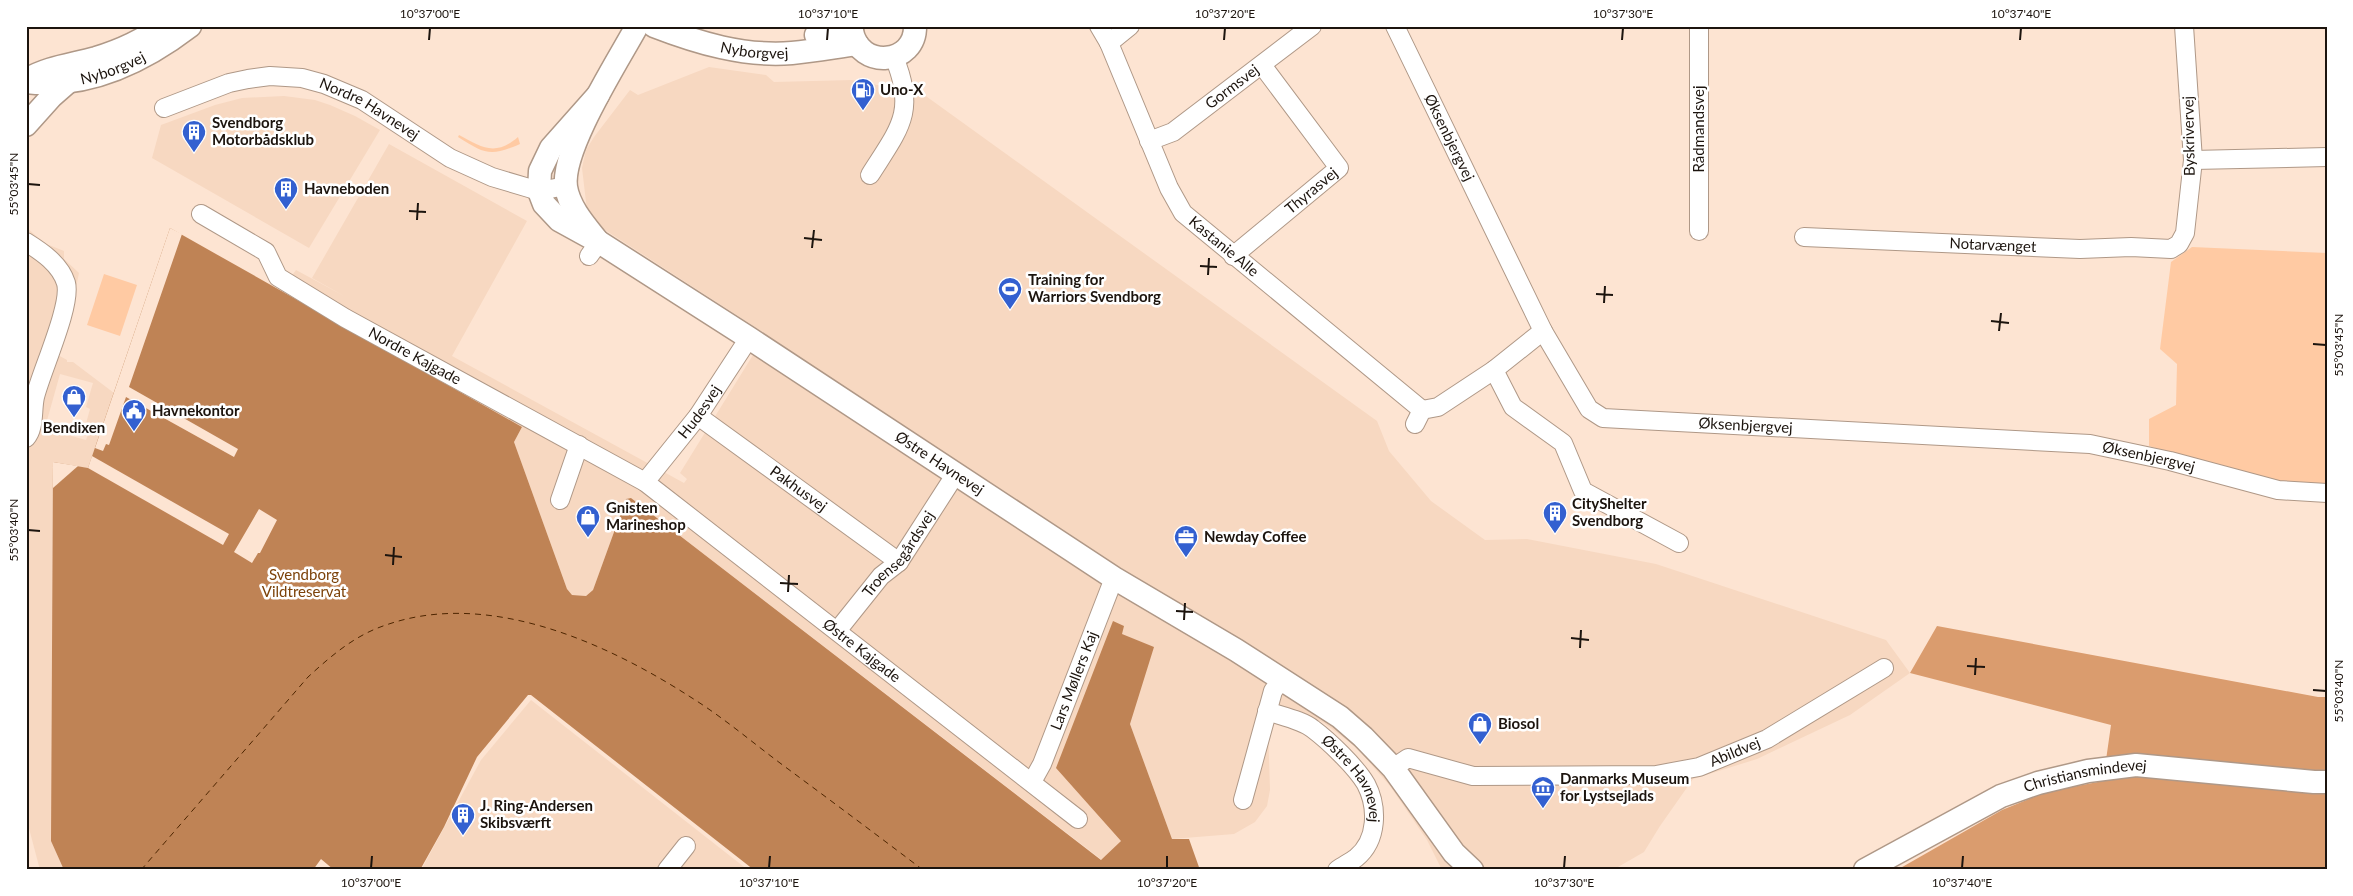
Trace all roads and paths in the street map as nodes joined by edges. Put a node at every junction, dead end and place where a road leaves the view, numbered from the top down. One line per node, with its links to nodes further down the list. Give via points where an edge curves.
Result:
1 (139, 26): 17 (street, Nyborgvej, via 122,36 87,48)
2 (162, 26): 19 (street, Nyborgvej, via 125,47 52,68)
3 (190, 26): 20 (street, Nyborgvej, via 134,62)
4 (637, 26): 21 (street)
5 (654, 26): 14 (street, Nyborgvej, via 716,46 753,52 792,53)
6 (693, 26): 14 (street, Nyborgvej, via 720,34 770,38)
7 (915, 26): 16 (street, via 909,46)
8 (1099, 26): 15 (street, Kastanie Alle)
9 (1130, 26): 15 (street)
10 (1312, 26): 18 (street, Gormsvej)
11 (1395, 26): 37 (street, Øksenbjergvej)
12 (1699, 26): 31 (street, Rådmandsvej)
13 (2184, 26): 26 (street, Byskrivervej)
14 (853, 33): 16 (street, via 869,55)
15 (1109, 43): 24 (street, Kastanie Alle)
16 (894, 57): 27 (street, via 904,83 905,107 894,136)
17 (26, 60)
18 (1262, 65): 24 (street, Gormsvej, via 1173,132); 36 (street, Thyrasvej, via 1339,168)
19 (26, 81): 20 (street, Nyborgvej)
20 (68, 82): 23 (street)
21 (598, 95): 28 (street, via 572,153); 29 (street, via 546,156 540,171)
22 (164, 108): 29 (street, Nordre Havnevej, via 228,83 270,76 302,78 362,100 450,158 492,177)
23 (26, 125)
24 (1149, 141): 36 (street, Kastanie Alle, via 1183,213)
25 (2327, 157): 26 (street)
26 (2193, 160): 34 (street, Byskrivervej, via 2185,233)
27 (870, 175)
28 (566, 186): 29 (street, Nordre Havnevej); 35 (street, Østre Havnevej)
29 (539, 191): 35 (street, Østre Havnevej, via 544,204 559,220)
30 (201, 214): 42 (street, Nordre Kajgade, via 266,252 278,277 345,318)
31 (1699, 231)
32 (1804, 237): 34 (street, Notarvænget, via 2080,249 2171,249)
33 (26, 242): 41 (street, via 51,261 66,284 66,300)
34 (2179, 244)
35 (594, 249): 38 (street, Østre Havnevej)
36 (1233, 256): 39 (street, Kastanie Alle, via 1418,417)
37 (1543, 331): 39 (street); 45 (street, Øksenbjergvej, via 1589,409 1603,418 2090,444 2170,461 2278,490)
38 (749, 338): 40 (street, Hudesvej); 43 (street, Østre Havnevej)
39 (1494, 370): 47 (street, via 1513,407 1563,443 1583,491)
40 (698, 416): 44 (street, Hudesvej); 48 (street, Pakhusvej)
41 (26, 438)
42 (579, 445): 44 (street, Nordre Kajgade); 46 (street)
43 (955, 475): 48 (street, Troensegårdsvej); 49 (street, Østre Havnevej)
44 (645, 482): 50 (street, Østre Kajgade)
45 (2327, 493)
46 (560, 500)
47 (1679, 543)
48 (899, 562): 50 (street, Troensegårdsvej, via 881,576)
49 (1114, 578): 52 (street, Østre Havnevej); 55 (street, Lars Møllers Kaj, via 1042,764)
50 (837, 631): 55 (street, Østre Kajgade)
51 (1884, 668): 54 (street, Abildvej, via 1768,739 1699,768 1656,775 1473,776 1408,758)
52 (1282, 679): 53 (street, via 1273,691); 54 (street, Østre Havnevej, via 1340,717)
53 (1267, 711): 57 (street); 61 (street, Østre Havnevej, via 1312,728 1365,783 1374,804 1374,828 1368,844 1357,857)
54 (1393, 768): 62 (street, via 1454,853)
55 (1032, 782): 58 (street, Østre Kajgade)
56 (2327, 782): 63 (street, Christiansmindevej, via 2136,765 2088,771 2001,796)
57 (1243, 800)
58 (1078, 819)
59 (686, 846): 60 (street)
60 (667, 870)
61 (1337, 870)
62 (1472, 870)
63 (1865, 870)

